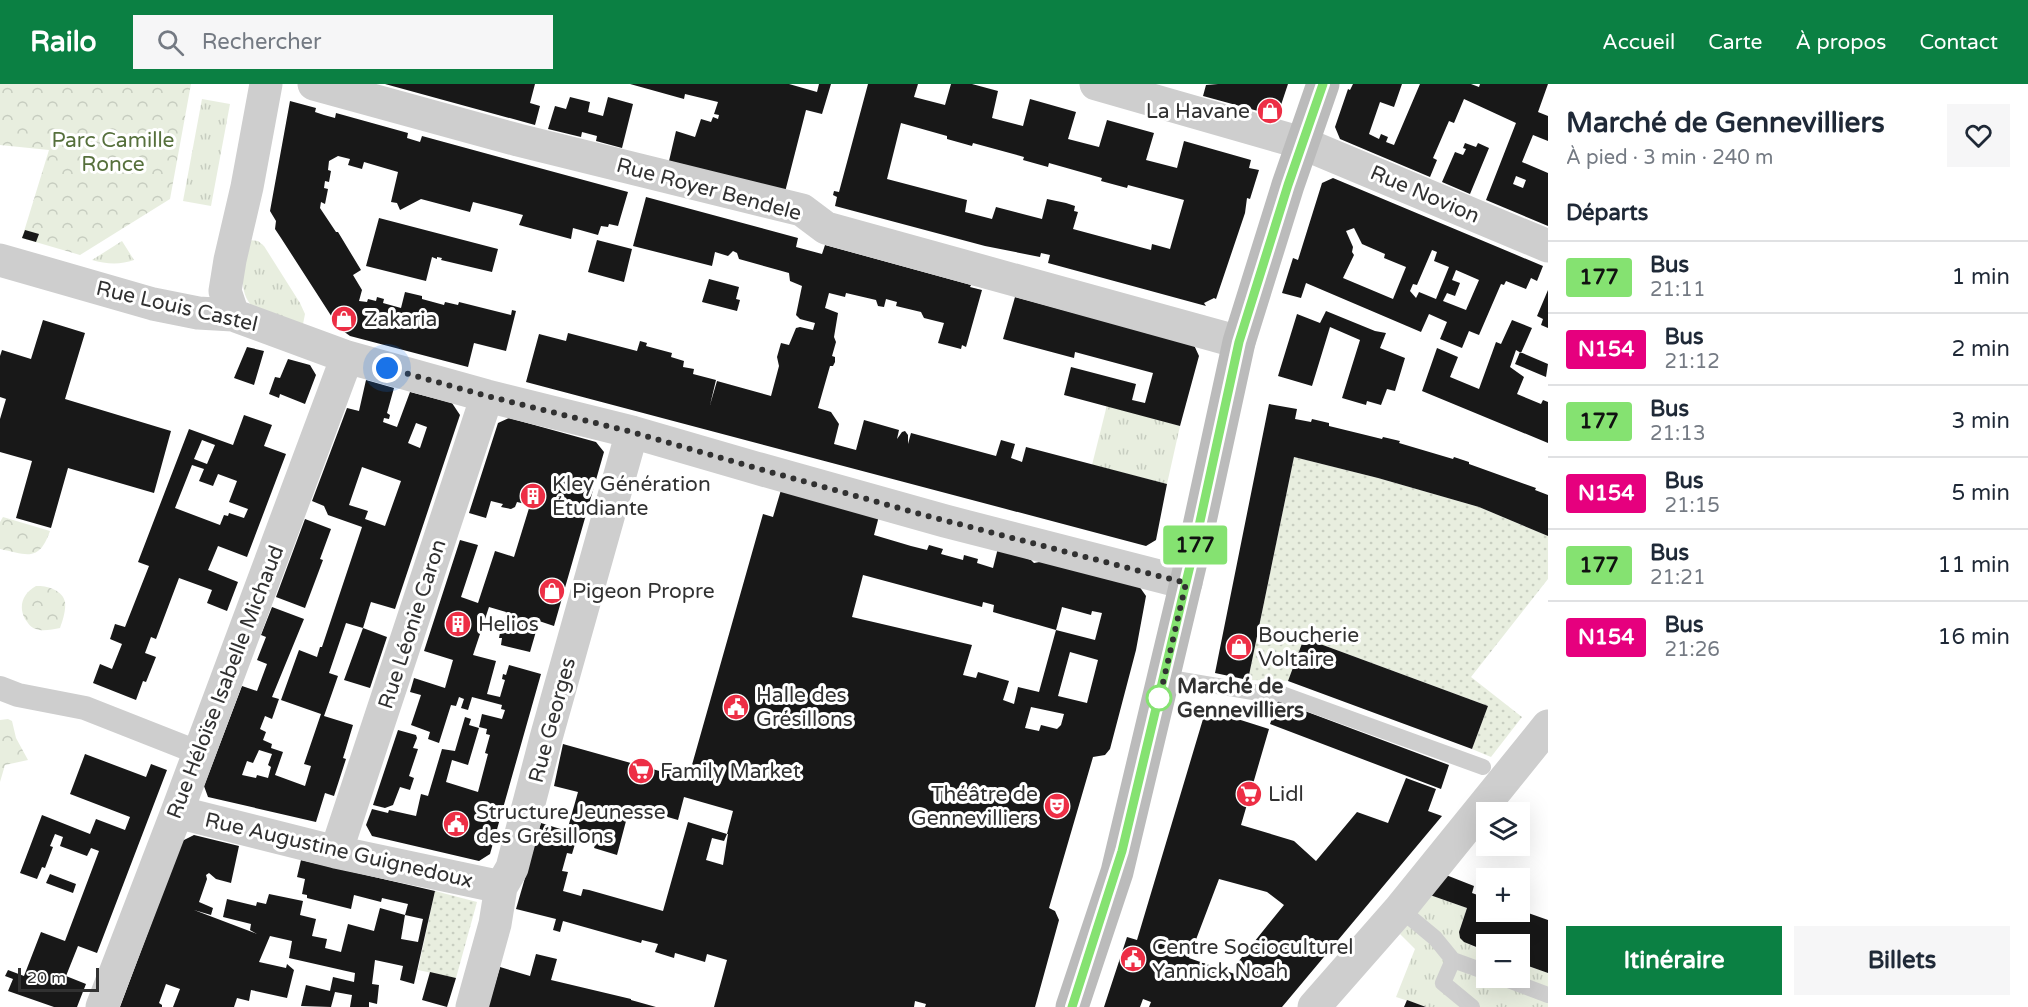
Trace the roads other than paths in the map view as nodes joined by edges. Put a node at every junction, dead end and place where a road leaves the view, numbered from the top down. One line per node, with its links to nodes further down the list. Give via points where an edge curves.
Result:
1 (266, 84): 8 (street, via 225,291)
2 (314, 84): 9 (street, Rue Royer Bendele, via 518,140 802,210 826,228)
3 (1096, 84): 5 (street, Rue Novion)
4 (1323, 84): 5 (main road)
5 (1302, 143): 6 (street, Rue Novion); 9 (main road)
6 (1548, 246)
7 (0, 260): 8 (street, Rue Louis Castel, via 153,304)
8 (233, 315): 10 (street, Rue Louis Castel)
9 (1239, 342): 13 (main road)
10 (347, 357): 11 (street, Rue Louis Castel); 17 (street, Rue Héloïse Isabelle Michaud)
11 (487, 396): 12 (street, Rue Louis Castel); 20 (street, Rue Léonie Caron)
12 (632, 432): 13 (street, Rue Louis Castel, via 934,518); 21 (street, Rue Georges, via 512,868)
13 (1186, 583): 14 (main road)
14 (1164, 677): 18 (lane, via 1282,694); 29 (main road, via 1117,872)
15 (0, 688): 17 (street, via 85,708)
16 (1545, 735): 22 (street)
17 (200, 750): 19 (street, Rue Héloïse Isabelle Michaud)
18 (1483, 767)
19 (177, 812): 20 (street, Rue Augustine Guignedoux); 27 (street, Rue Héloïse Isabelle Michaud)
20 (336, 852): 21 (street, Rue Augustine Guignedoux)
21 (501, 888): 28 (street, Rue Georges)
22 (1400, 909): 23 (lane, via 1435,938); 30 (street)
23 (1453, 960): 24 (lane); 31 (lane, via 1443,983)
24 (1476, 968)
25 (1530, 988): 26 (lane)
26 (1548, 994)
27 (102, 1007)
28 (472, 1007)
29 (1072, 1007)
30 (1314, 1007)
31 (1472, 1007)

